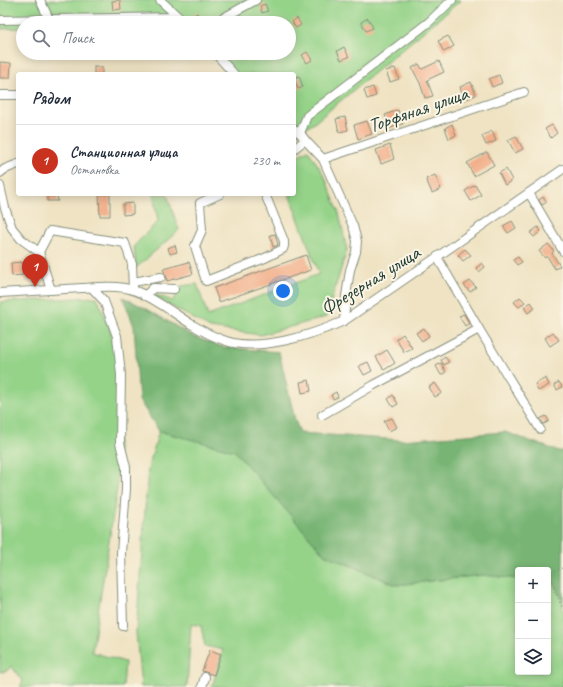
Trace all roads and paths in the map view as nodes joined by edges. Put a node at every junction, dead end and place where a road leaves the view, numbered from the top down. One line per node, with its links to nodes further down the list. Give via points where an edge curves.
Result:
1 (40, 0): 5 (street)
2 (160, 0): 6 (street)
3 (256, 0): 7 (street)
4 (452, 0): 15 (street, via 429,22 307,116)
5 (48, 16)
6 (177, 16)
7 (227, 16)
8 (0, 20): 9 (street)
9 (16, 20)
10 (222, 60): 11 (street)
11 (232, 72)
12 (524, 92): 18 (street, Торфяная улица)
13 (0, 94): 14 (street)
14 (16, 95)
15 (297, 132): 16 (street)
16 (305, 140): 17 (street); 18 (street)
17 (296, 147)
18 (323, 159): 36 (street, via 357,240 350,270)
19 (16, 165): 21 (street)
20 (563, 169): 23 (street, Фрезерная улица)
21 (0, 173)
22 (0, 186): 27 (street, via 12,228 21,239)
23 (529, 194): 26 (street); 28 (street, Фрезерная улица)
24 (216, 196): 25 (street, via 200,203 202,230 195,246 206,281 283,249 284,241)
25 (266, 196)
26 (563, 251)
27 (39, 252): 30 (street, via 50,231 125,243 132,264); 33 (street)
28 (437, 257): 36 (street, Фрезерная улица); 37 (street)
29 (160, 277): 30 (street)
30 (133, 286): 31 (street); 35 (street, Фрезерная улица)
31 (92, 288): 33 (street); 42 (street, via 104,301 117,336 121,375 120,443 126,467 121,553)
32 (174, 289): 35 (street, via 153,288)
33 (51, 290): 34 (street)
34 (0, 293)
35 (145, 296): 36 (street, Фрезерная улица, via 206,333 227,341 248,344 273,343 297,338)
36 (344, 322)
37 (479, 329): 38 (street); 39 (street)
38 (322, 415)
39 (540, 430)
40 (563, 568): 41 (path, via 553,571 550,576)
41 (563, 610)
42 (123, 626)
43 (205, 677): 45 (street)
44 (563, 682): 46 (path)
45 (202, 687)
46 (561, 687)

